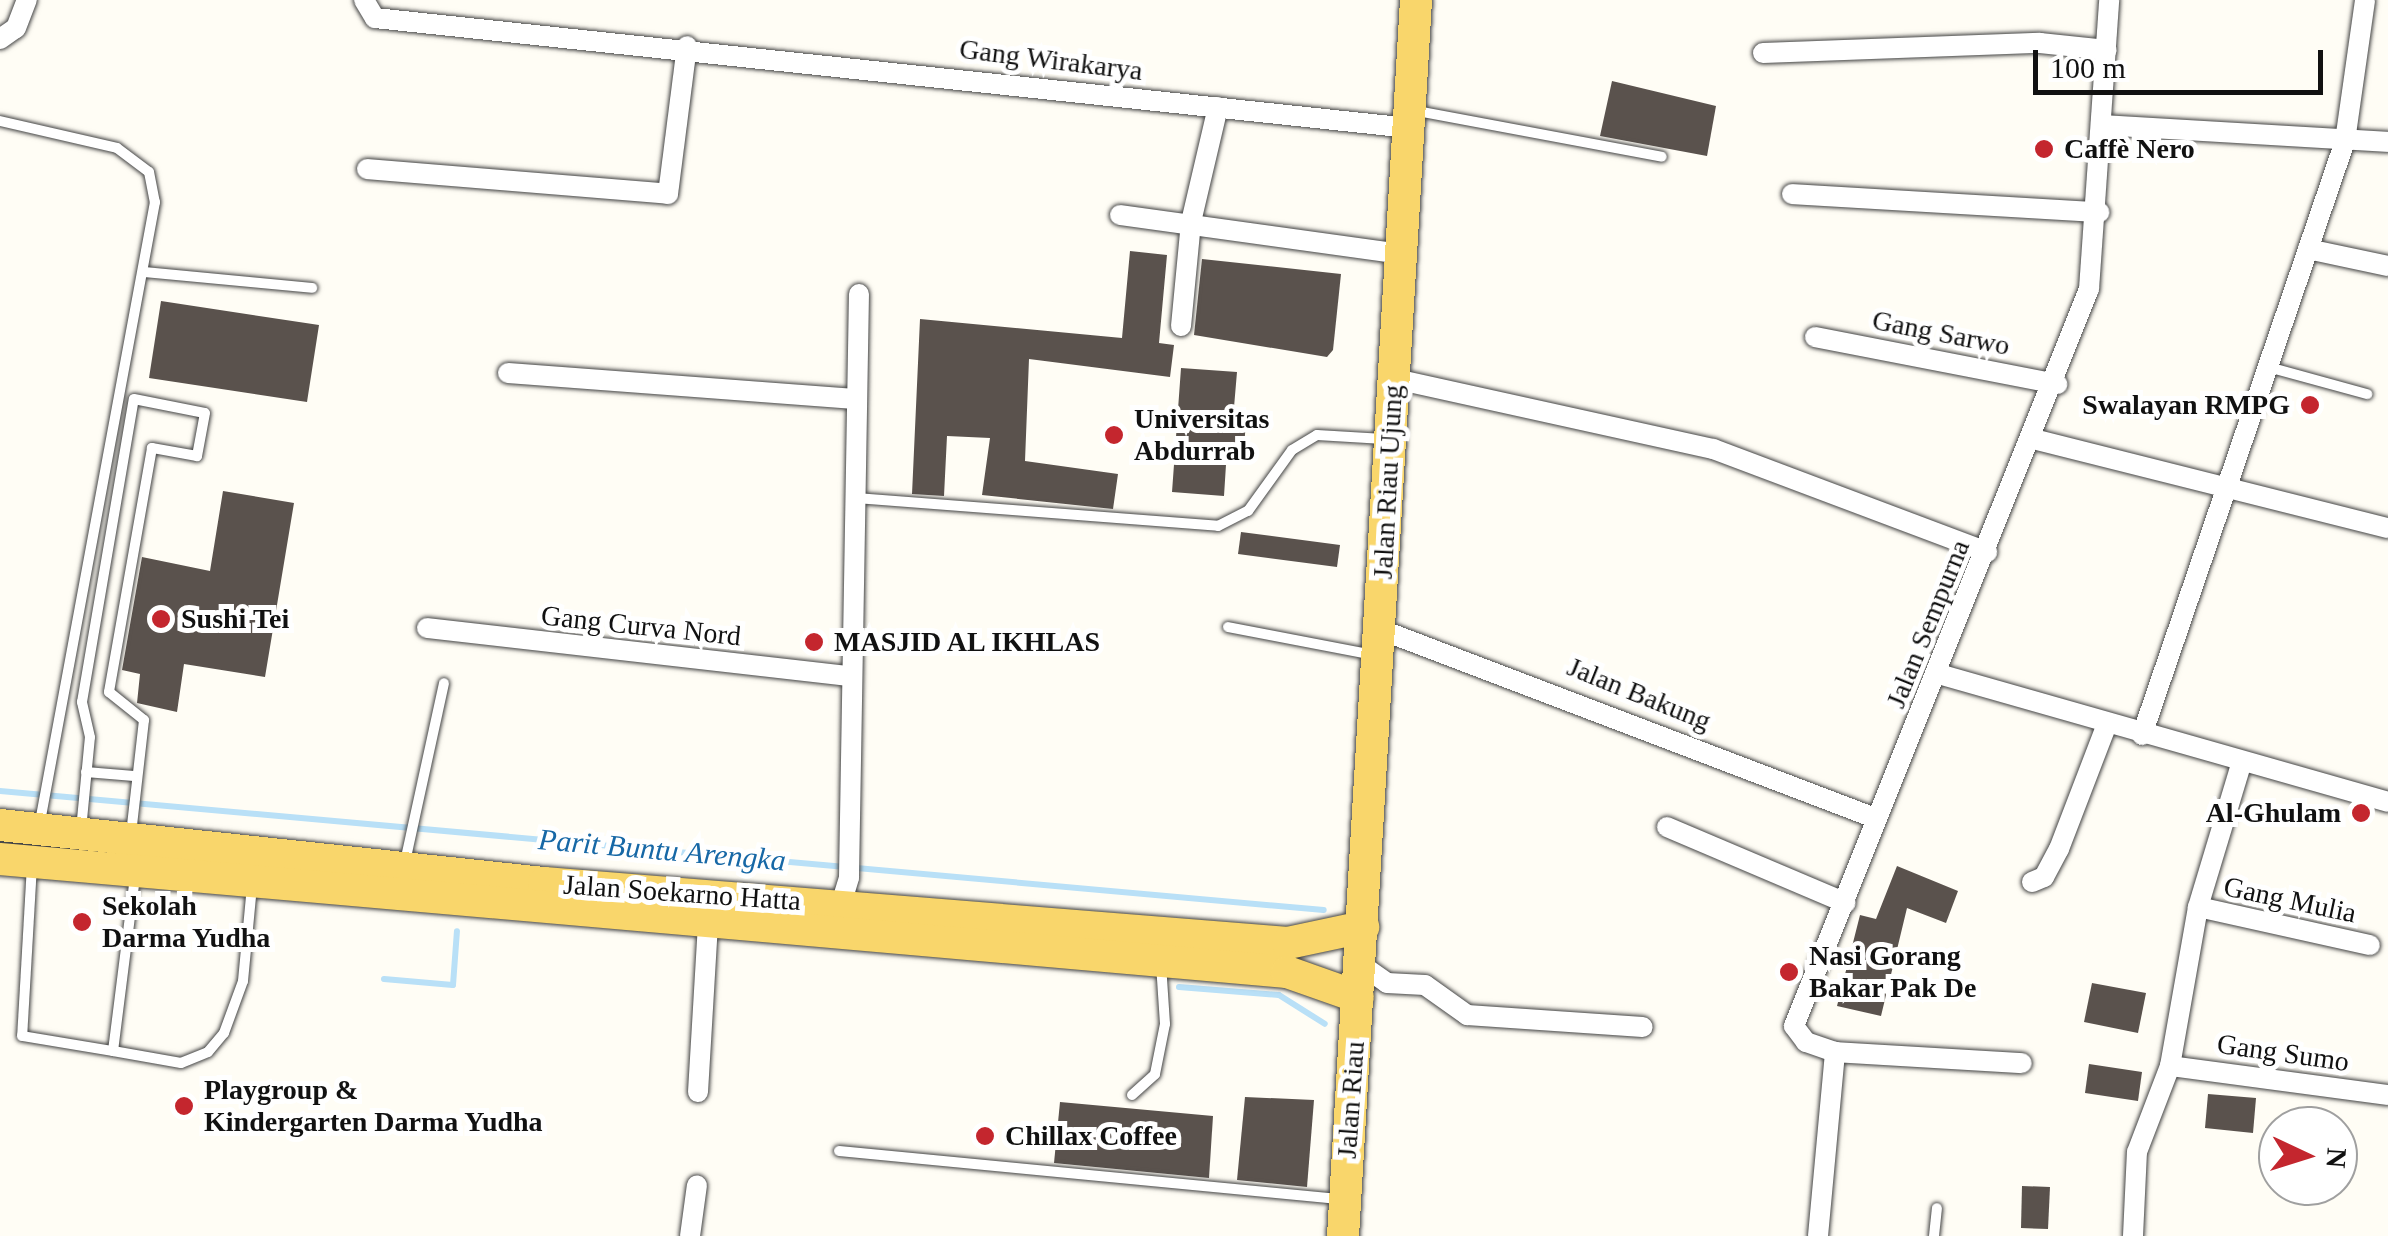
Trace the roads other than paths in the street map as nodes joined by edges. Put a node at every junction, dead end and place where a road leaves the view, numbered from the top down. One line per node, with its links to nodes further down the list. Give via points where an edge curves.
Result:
1 (27, 0): 6 (street, via 16,28)
2 (364, 0): 7 (street, Gang Wirakarya, via 375,18)
3 (1416, 0): 11 (main road, Jalan Riau Ujung)
4 (2109, 0): 8 (street, Jalan Sempurna)
5 (2366, 0): 14 (street)
6 (0, 39)
7 (687, 46): 10 (street, Gang Wirakarya); 17 (street, via 668,194)
8 (2107, 50): 9 (street, via 2040,42); 13 (street, Jalan Sempurna)
9 (1763, 53)
10 (1218, 107): 11 (street, Gang Wirakarya); 21 (street)
11 (1410, 119): 16 (lane); 23 (main road, Jalan Riau Ujung)
12 (0, 121): 25 (lane, via 138,159 156,202)
13 (2103, 125): 14 (street); 19 (street, Jalan Sempurna)
14 (2345, 140): 15 (street); 22 (street)
15 (2388, 142)
16 (1662, 158)
17 (367, 168)
18 (1792, 194): 19 (street)
19 (2099, 212): 33 (street, Jalan Sempurna, via 2089,289)
20 (1120, 215): 21 (street)
21 (1191, 222): 23 (street); 28 (street)
22 (2308, 250): 24 (street); 30 (street)
23 (1402, 254): 32 (main road, Jalan Riau Ujung)
24 (2388, 266)
25 (144, 272): 26 (lane); 54 (lane)
26 (312, 288)
27 (860, 294): 35 (street)
28 (1181, 326)
29 (1815, 337): 33 (street, Gang Sarwo)
30 (2268, 367): 34 (lane); 38 (street)
31 (508, 374): 35 (street)
32 (1395, 379): 37 (main road, Jalan Riau Ujung); 41 (street, via 1712,448)
33 (2057, 384): 36 (street, Jalan Sempurna)
34 (2367, 394)
35 (855, 399): 39 (street)
36 (2033, 439): 38 (street); 41 (street, Jalan Sempurna)
37 (1390, 440): 39 (lane, via 1317,435 1292,450 1248,510 1218,526); 44 (main road, Jalan Riau Ujung)
38 (2226, 488): 40 (street); 49 (street)
39 (852, 498): 46 (street)
40 (2388, 528)
41 (1987, 552): 45 (street, Jalan Sempurna)
42 (1228, 627): 44 (lane)
43 (428, 628): 46 (street, Gang Curva Nord)
44 (1379, 642): 55 (street, Jalan Bakung); 68 (main road, Jalan Riau Ujung)
45 (1939, 674): 48 (street); 55 (street, Jalan Sempurna)
46 (850, 676): 64 (street)
47 (444, 684): 61 (lane)
48 (2107, 724): 49 (street); 62 (street, via 2058,849 2044,876)
49 (2142, 734): 50 (street)
50 (2240, 765): 53 (street); 66 (street)
51 (86, 772): 52 (lane); 52 (lane, via 90,737 82,702 134,399 205,413 197,456 152,448 109,692 143,718); 56 (lane)
52 (133, 782): 59 (lane)
53 (2386, 795)
54 (42, 816): 56 (main road, Jalan Soekarno Hatta); 57 (main road, Jalan Soekarno Hatta)
55 (1875, 818): 65 (street, Jalan Sempurna)
56 (81, 820): 59 (main road, Jalan Soekarno Hatta)
57 (0, 825)
58 (1667, 827): 65 (street)
59 (132, 840): 60 (main road, Jalan Soekarno Hatta); 61 (main road, Jalan Soekarno Hatta); 63 (main road, Jalan Soekarno Hatta); 74 (lane)
60 (16, 860): 74 (lane, via 22,1036)
61 (405, 868): 64 (main road, Jalan Soekarno Hatta)
62 (2032, 882)
63 (252, 884): 67 (main road, Jalan Soekarno Hatta); 74 (lane, via 243,981 224,1032 208,1052 181,1063)
64 (845, 890): 68 (main road, Jalan Soekarno Hatta, via 1288,943)
65 (1846, 903): 75 (street, Jalan Sempurna, via 1794,1026 1806,1042)
66 (2198, 908): 69 (street, Gang Mulia); 77 (street)
67 (708, 925): 70 (main road, Jalan Soekarno Hatta); 78 (street)
68 (1363, 927): 71 (main road, Jalan Riau Ujung)
69 (2370, 946)
70 (1161, 962): 72 (main road, Jalan Soekarno Hatta, via 1287,972); 79 (lane, via 1165,1024 1155,1074)
71 (1360, 964): 72 (main road, Jalan Riau); 73 (street, via 1387,983 1425,985 1467,1014)
72 (1358, 998): 83 (main road, Jalan Riau)
73 (1643, 1027)
74 (113, 1052)
75 (1835, 1052): 76 (street); 87 (street)
76 (2022, 1063)
77 (2170, 1066): 80 (street, Gang Sumo); 89 (street, via 2138,1152)
78 (698, 1092)
79 (1132, 1095)
80 (2388, 1095)
81 (839, 1151): 83 (lane)
82 (697, 1185): 85 (street)
83 (1345, 1200): 86 (main road, Jalan Riau)
84 (1937, 1208): 88 (lane)
85 (690, 1236)
86 (1343, 1236)
87 (1818, 1236)
88 (1934, 1236)
89 (2133, 1236)

